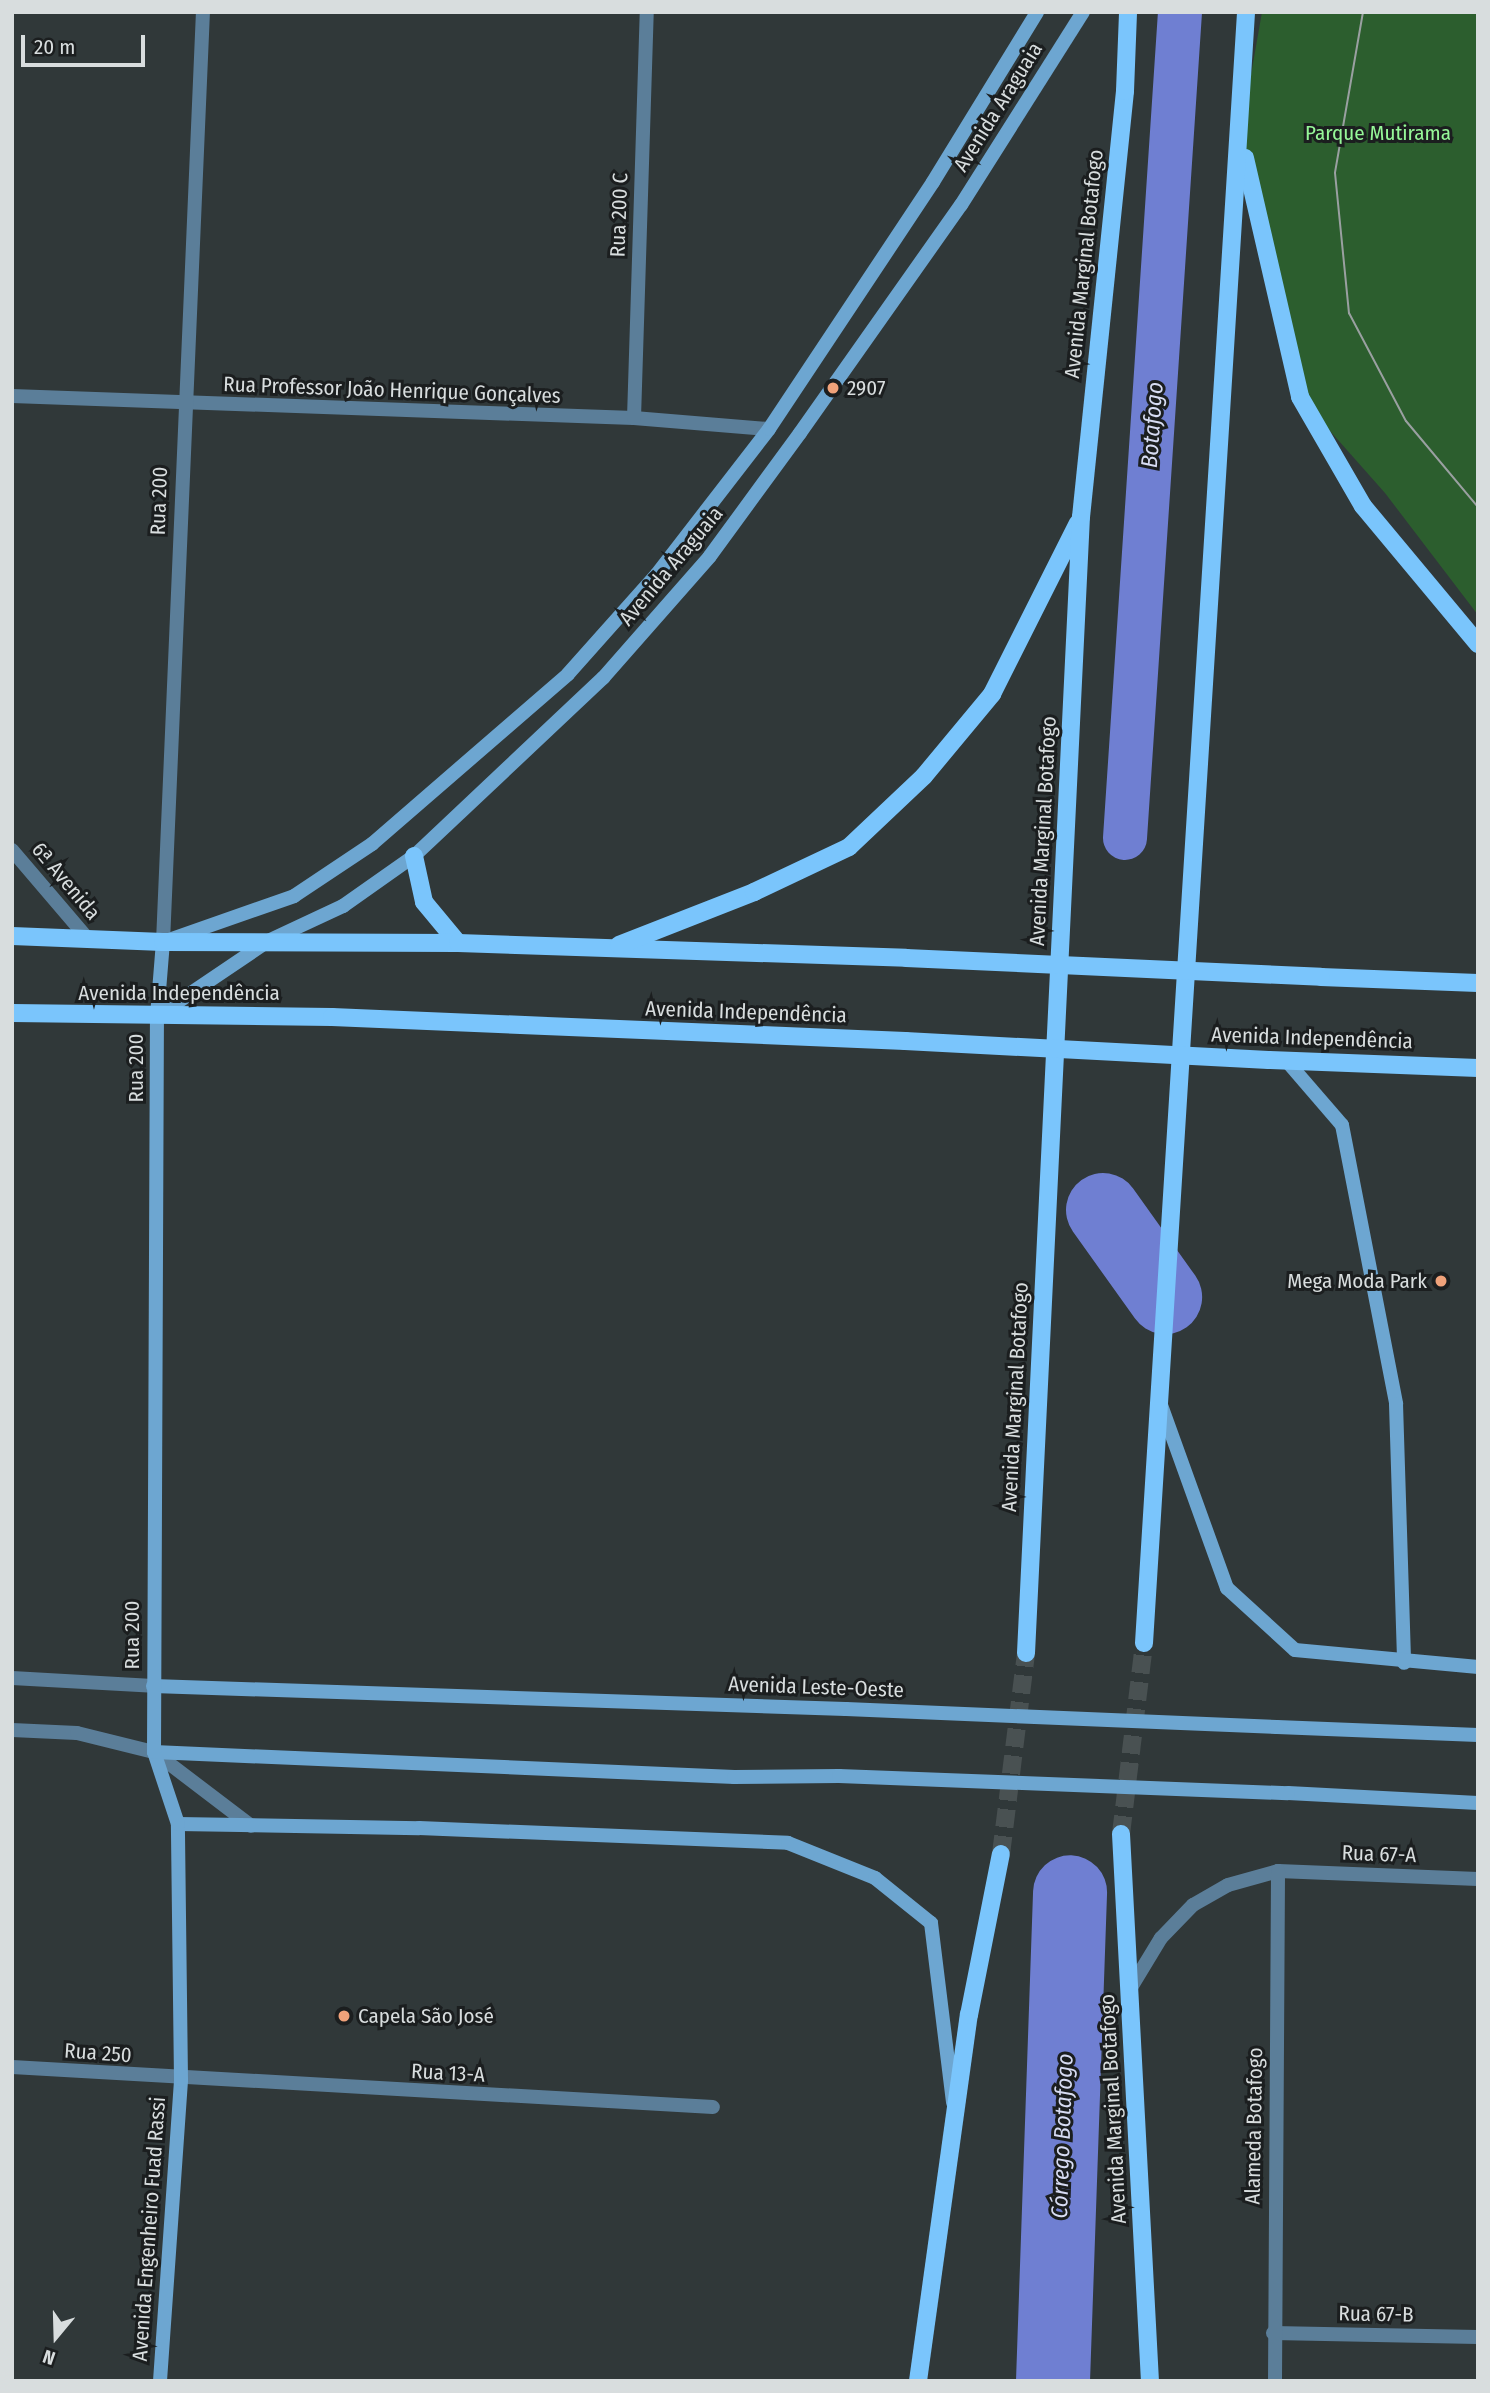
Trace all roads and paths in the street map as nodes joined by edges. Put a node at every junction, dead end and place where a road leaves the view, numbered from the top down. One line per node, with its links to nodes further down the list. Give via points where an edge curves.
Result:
1 (203, 12): 9 (street, Rua 200)
2 (646, 12): 10 (street, Rua 200 C)
3 (1037, 12): 11 (main road, Avenida Araguaia, via 933,182)
4 (1083, 12): 15 (main road, Avenida Araguaia, via 961,205 710,556 603,678)
5 (1128, 12): 12 (main road, Avenida Marginal Botafogo, via 1125,91)
6 (1246, 12): 7 (main road)
7 (1240, 137): 13 (main road, via 1300,397 1363,506); 27 (main road)
8 (12, 396): 9 (street, Rua Professor João Henrique Gonçalves)
9 (184, 405): 10 (street, Rua Professor João Henrique Gonçalves); 19 (street, Rua 200)
10 (634, 418): 11 (street, Rua Professor João Henrique Gonçalves)
11 (769, 429): 19 (main road, Avenida Araguaia, via 657,574 568,674 372,844 294,896)
12 (1081, 517): 21 (main road, via 992,694 924,776 849,847 754,892); 29 (main road, Avenida Marginal Botafogo)
13 (1478, 644)
14 (12, 850): 17 (street, 6ª Avenida)
15 (414, 856): 18 (main road, Avenida Araguaia, via 343,906); 20 (main road, via 424,902)
16 (12, 936): 17 (main road)
17 (88, 939): 19 (main road)
18 (268, 941): 19 (main road); 20 (main road); 24 (main road, Avenida Araguaia)
19 (163, 942): 24 (main road, Rua 200)
20 (458, 943): 21 (main road)
21 (610, 948): 22 (main road, bridge)
22 (1478, 983)
23 (12, 1013): 24 (main road, Avenida Independência)
24 (157, 1016): 25 (main road, Avenida Independência, bridge, via 331,1017); 33 (main road, Rua 200)
25 (1277, 1060): 26 (main road, Avenida Independência); 30 (main road, via 1342,1125 1396,1404)
26 (1478, 1068)
27 (1158, 1397): 28 (main road); 30 (main road, via 1227,1588 1295,1650)
28 (1144, 1643)
29 (1026, 1653)
30 (1404, 1663): 31 (main road)
31 (1478, 1667)
32 (12, 1678): 33 (street)
33 (153, 1686): 35 (main road, Avenida Leste-Oeste, bridge); 36 (main road, Rua 200)
34 (12, 1730): 36 (street, via 78,1733)
35 (1478, 1735)
36 (154, 1752): 37 (main road, bridge); 38 (main road, Rua 200); 39 (street)
37 (1478, 1802)
38 (178, 1825): 39 (main road); 46 (main road, Rua 200)
39 (251, 1826): 48 (main road, via 788,1843 875,1878 931,1923)
40 (1121, 1834): 44 (main road, Avenida Marginal Botafogo)
41 (1001, 1854): 48 (main road)
42 (1278, 1871): 43 (street, Rua 67-A); 44 (street, Rua 67-A, via 1228,1885 1193,1905 1161,1938); 49 (street, Alameda Botafogo)
43 (1478, 1879)
44 (1130, 1989): 53 (main road, Avenida Marginal Botafogo)
45 (12, 2067): 46 (street, Rua 250)
46 (181, 2080): 47 (street, Rua 13-A); 51 (main road, Avenida Engenheiro Fuad Rassi)
47 (713, 2107)
48 (954, 2117): 52 (main road)
49 (1273, 2333): 50 (street, Rua 67-B); 54 (street, Alameda Botafogo)
50 (1478, 2337)
51 (160, 2381)
52 (918, 2381)
53 (1150, 2381)
54 (1275, 2381)

